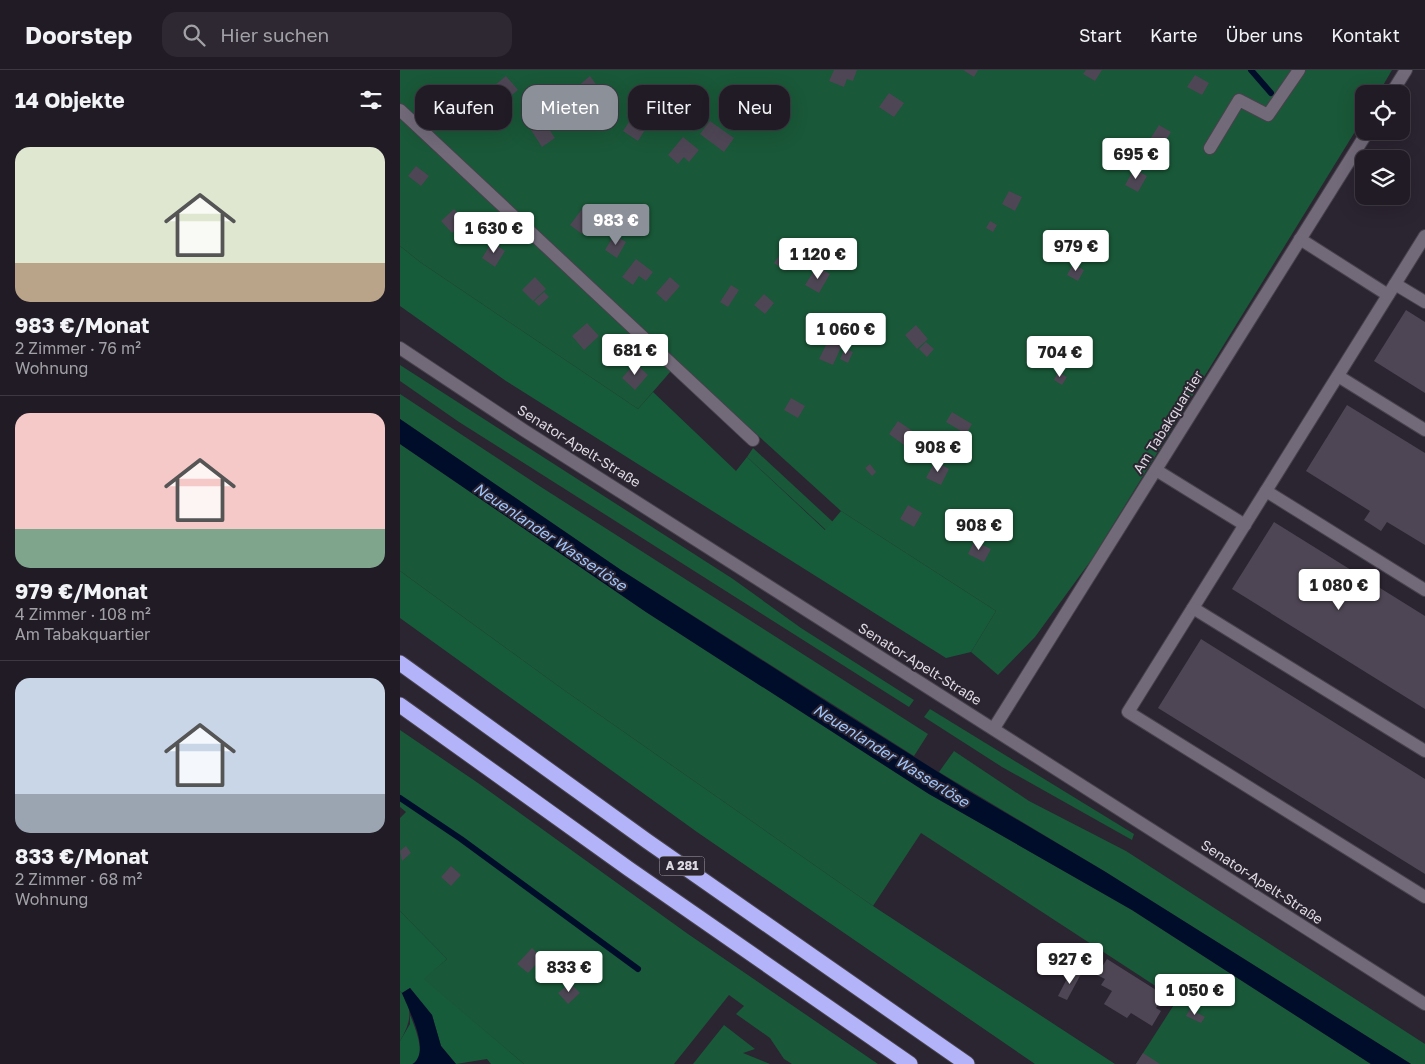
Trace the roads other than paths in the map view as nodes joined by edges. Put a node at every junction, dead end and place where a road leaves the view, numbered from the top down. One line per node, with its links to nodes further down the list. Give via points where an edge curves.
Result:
1 (1299, 70): 6 (street, via 1268,115 1239,100)
2 (1406, 70): 3 (street)
3 (1397, 85)
4 (400, 110): 14 (street)
5 (1362, 140): 8 (street, Am Tabakquartier)
6 (1210, 148)
7 (1425, 236): 9 (street)
8 (1300, 239): 9 (street); 15 (street, Am Tabakquartier)
9 (1392, 289): 10 (street); 12 (street)
10 (1425, 302)
11 (400, 348): 22 (street, Senator-Apelt-Straße, via 525,431)
12 (1338, 376): 13 (street); 16 (street)
13 (1425, 430)
14 (753, 440)
15 (1156, 470): 17 (street); 22 (street, Am Tabakquartier)
16 (1266, 491): 17 (street); 18 (street)
17 (1245, 524): 19 (street)
18 (1425, 590)
19 (1193, 608): 23 (street); 24 (street, via 1128,712)
20 (400, 663): 27 (highway, A 281, via 647,841)
21 (400, 705): 26 (highway, A 281)
22 (994, 728): 25 (street, Senator-Apelt-Straße)
23 (1425, 752)
24 (1425, 896)
25 (1425, 1004)
26 (910, 1064)
27 (967, 1064)

